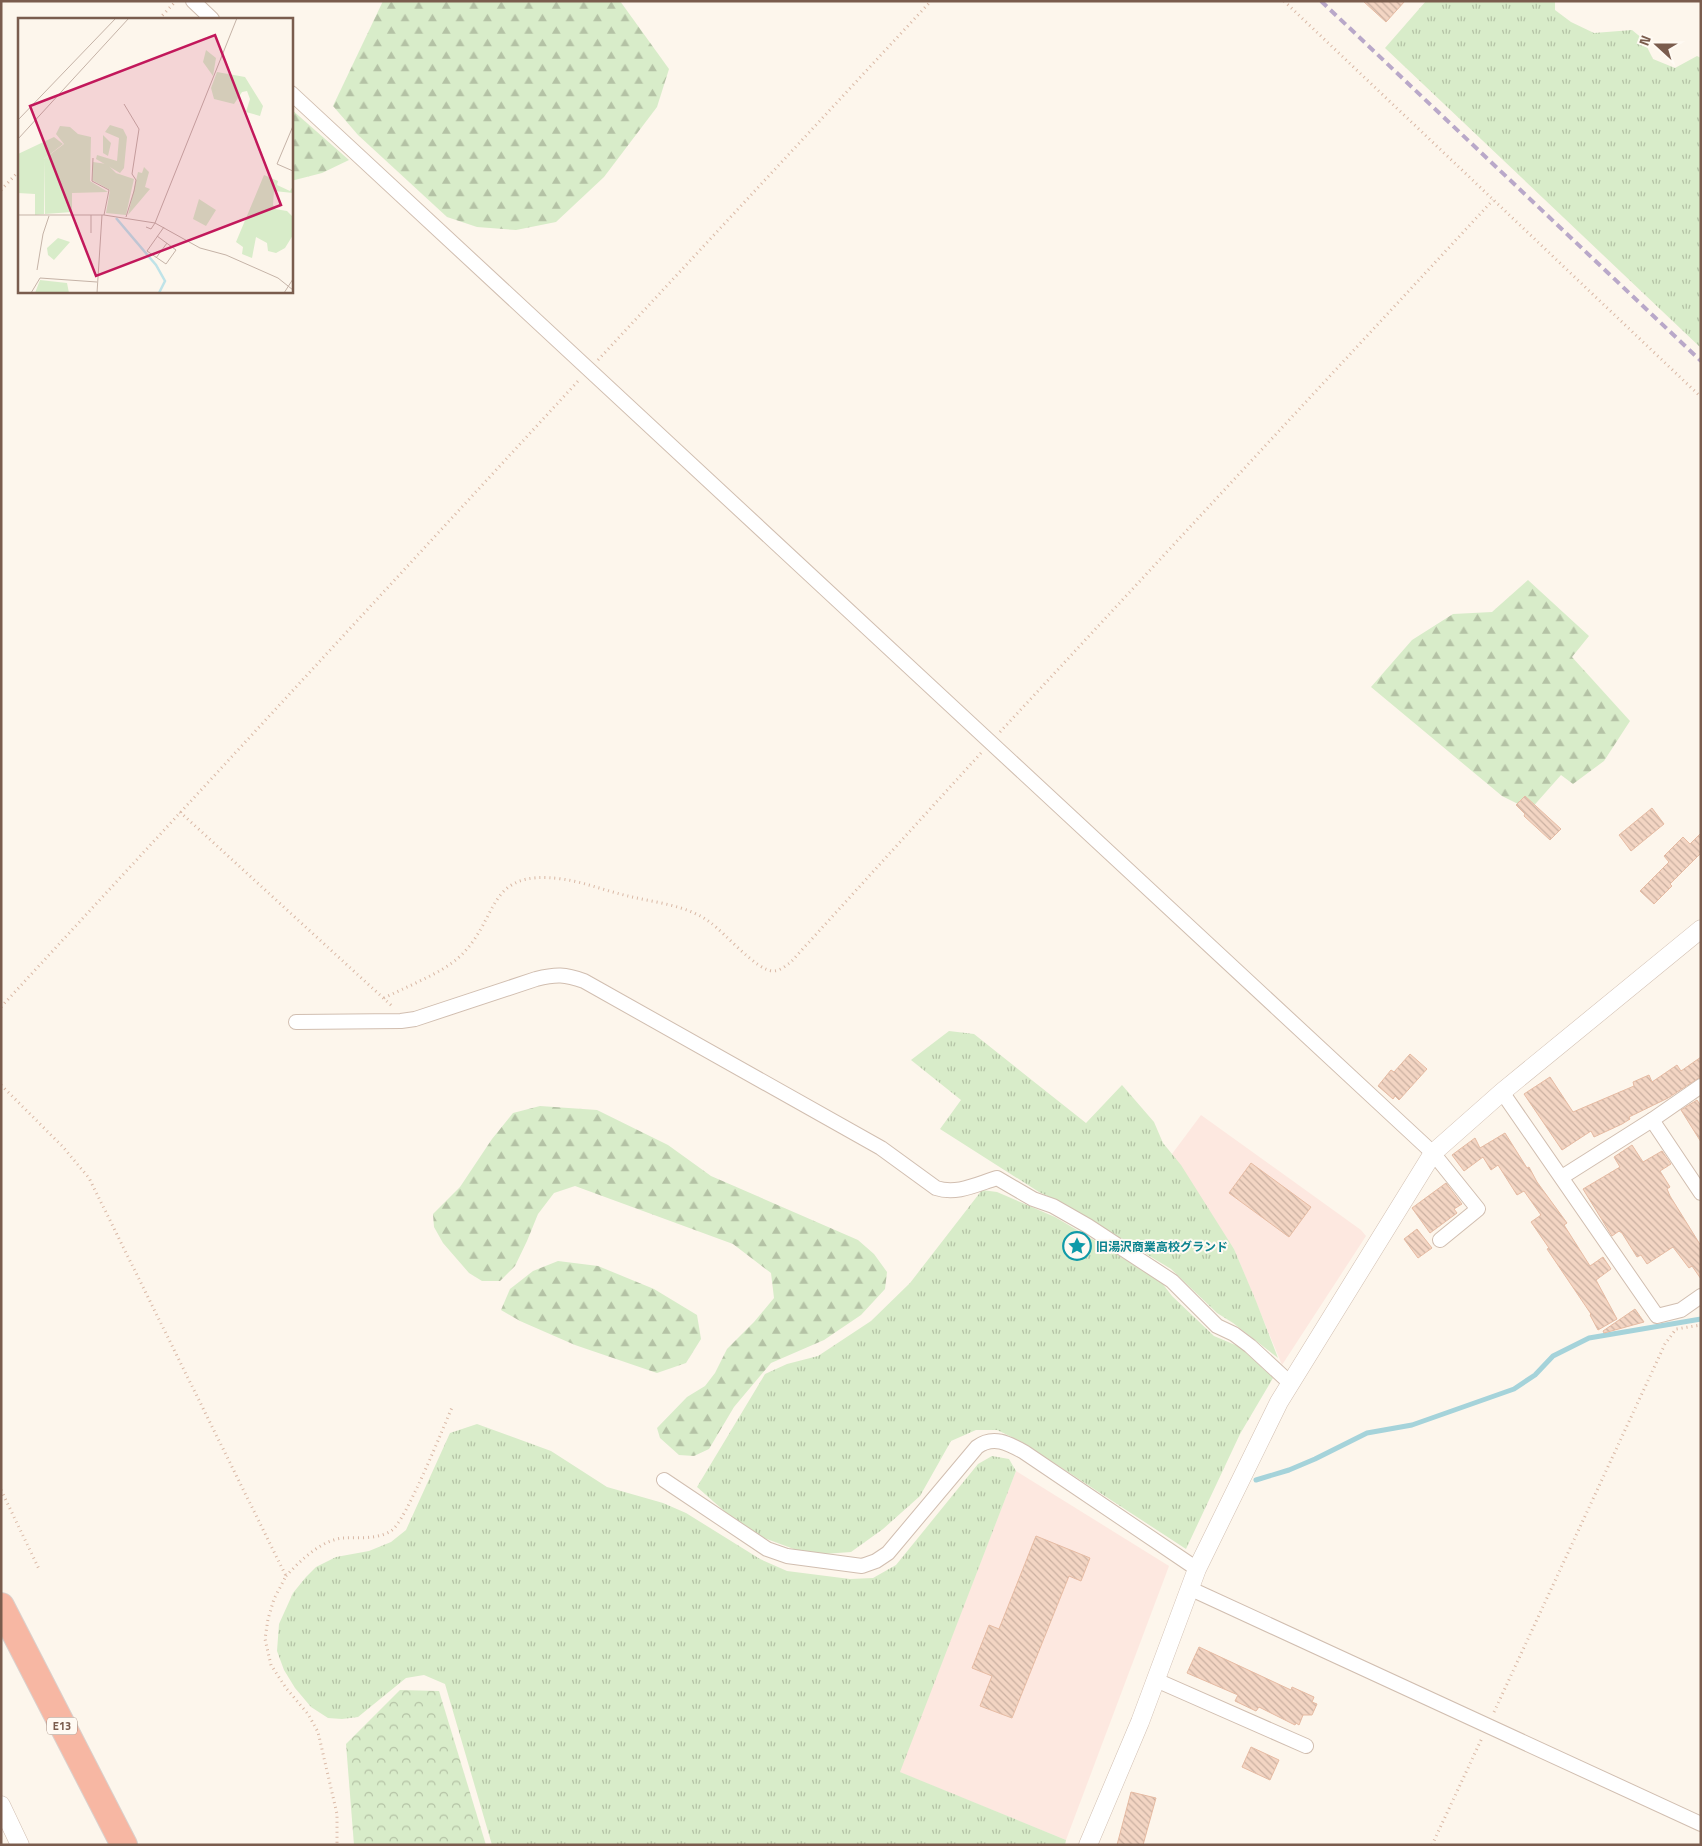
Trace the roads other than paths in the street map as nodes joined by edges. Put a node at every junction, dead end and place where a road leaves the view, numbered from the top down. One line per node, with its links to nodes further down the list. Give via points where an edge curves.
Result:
1 (193, 1): 2 (street)
2 (211, 18)
3 (292, 94): 9 (street)
4 (1701, 929): 7 (street)
5 (296, 1022): 14 (street, via 407,1020 553,975 584,981 881,1148 936,1188 946,1192 958,1191 997,1178 1033,1199 1053,1206 1172,1281 1217,1326 1250,1346)
6 (1701, 1086): 8 (street)
7 (1502, 1092): 9 (street); 10 (street)
8 (1652, 1120): 10 (street); 11 (street)
9 (1433, 1153): 12 (street, via 1478,1209); 14 (street)
10 (1562, 1177): 13 (street, via 1657,1316 1681,1310)
11 (1701, 1193)
12 (1440, 1240)
13 (1701, 1296)
14 (1290, 1383): 16 (street)
15 (664, 1480): 16 (street, via 767,1549 787,1556 862,1566 888,1553 977,1447 986,1440 996,1441 1024,1452)
16 (1197, 1569): 17 (street)
17 (1191, 1589): 19 (street); 22 (street)
18 (1, 1606): 24 (highway, E13)
19 (1156, 1680): 20 (street); 25 (street)
20 (1306, 1746)
21 (1, 1805): 23 (street)
22 (1701, 1824)
23 (20, 1845)
24 (124, 1845)
25 (1088, 1845)

